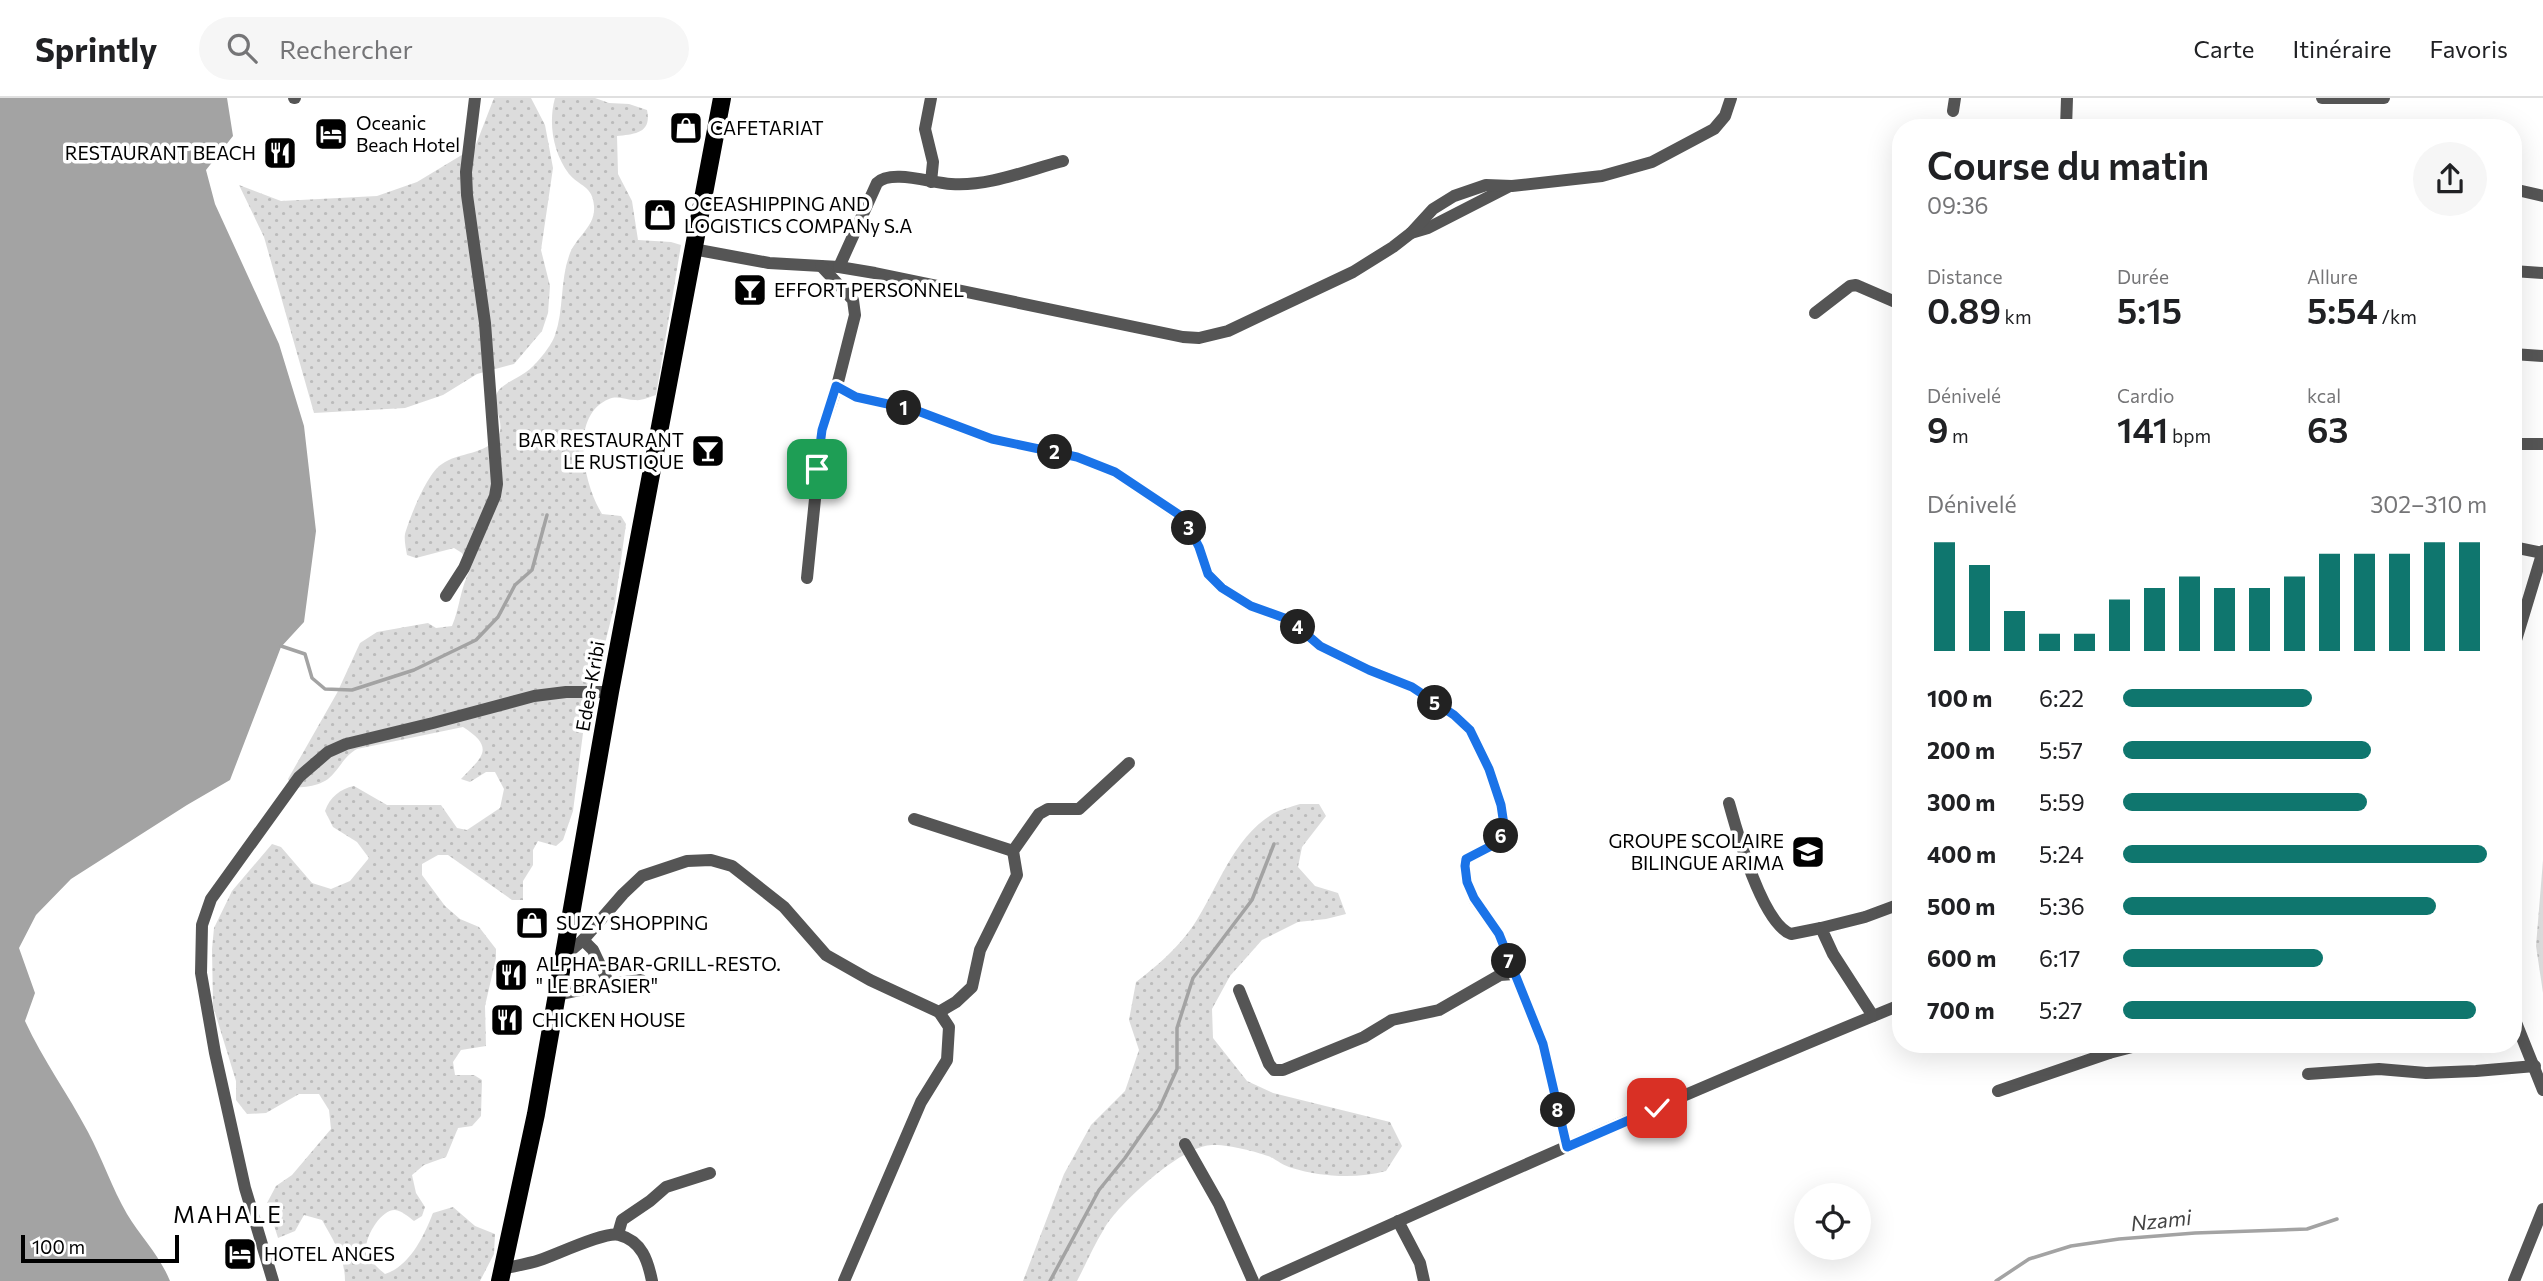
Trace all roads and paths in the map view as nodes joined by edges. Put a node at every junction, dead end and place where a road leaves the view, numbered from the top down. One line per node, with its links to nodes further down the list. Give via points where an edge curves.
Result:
1 (475, 98): 28 (street, via 467,195 485,323 497,484 464,568)
2 (722, 98): 13 (highway, Edea-Kribi)
3 (931, 98): 10 (street, via 925,129 933,162)
4 (1731, 98): 15 (street, via 1714,129 1652,162 1602,176 1486,185 1454,196 1393,247 1353,272 1228,331 1199,338)
5 (2067, 98): 8 (street)
6 (2324, 98): 7 (street)
7 (2384, 98)
8 (2066, 119)
9 (1063, 161): 10 (street, via 970,185)
10 (931, 182): 15 (street, via 890,176 877,183)
11 (2522, 191): 12 (street)
12 (2543, 196)
13 (693, 249): 14 (street, via 769,263); 30 (highway, Edea-Kribi)
14 (821, 266): 15 (street); 22 (street, via 853,300 854,307)
15 (839, 267)
16 (2522, 272): 17 (street)
17 (2543, 273)
18 (1892, 301): 19 (street, via 1856,285)
19 (1815, 313)
20 (2522, 355): 21 (street)
21 (2543, 356)
22 (836, 386): 27 (street, via 822,430); 39 (street, via 856,397 915,410 992,439 1077,457 1115,472 1184,518 1208,574 1222,588 1251,606 1290,620 1320,646 1412,687 1454,715 1470,730 1501,805 1501,838 1466,859 1465,866 1474,898 1499,934)
23 (2522, 444): 24 (street)
24 (2543, 444)
25 (2522, 548): 26 (street)
26 (2543, 552): 29 (street)
27 (807, 578)
28 (446, 596)
29 (2522, 621)
30 (610, 692): 38 (highway, Edea-Kribi); 62 (street, via 534,696 328,752 299,777 211,899 202,925 201,973 245,1188)
31 (1129, 764): 34 (street, via 1079,809 1048,809 1039,814)
32 (1729, 803): 36 (street, via 1744,857 1777,926 1791,934)
33 (914, 820): 34 (street)
34 (1013, 850): 44 (street, via 1017,875 1013,888 980,950 972,987)
35 (1892, 907): 36 (street)
36 (1821, 928): 47 (street)
37 (583, 940): 38 (street); 41 (street, via 593,950); 46 (street, via 642,876 687,861 711,860 732,866 784,907 826,956)
38 (563, 957): 43 (highway, Edea-Kribi)
39 (1514, 974): 42 (street, via 1500,975 1439,1010 1392,1020 1364,1037 1283,1070 1274,1070 1269,1064); 56 (street, via 1543,1044)
40 (641, 980): 41 (street)
41 (609, 984): 43 (street)
42 (1238, 990)
43 (557, 995): 61 (highway, Edea-Kribi)
44 (956, 1002): 46 (street); 48 (street)
45 (1892, 1008): 47 (street)
46 (939, 1012): 48 (street)
47 (1873, 1016): 56 (street)
48 (949, 1027): 64 (street, via 947,1060 921,1102)
49 (2522, 1036): 51 (street)
50 (2097, 1053): 54 (street)
51 (2535, 1066): 52 (street, via 2476,1072 2379,1069); 53 (street)
52 (2308, 1074)
53 (2543, 1090)
54 (1998, 1091)
55 (1185, 1144): 65 (street, via 1219,1204)
56 (1567, 1147): 59 (street)
57 (710, 1173): 60 (street, via 666,1188 622,1220)
58 (2543, 1209): 68 (street)
59 (1398, 1221): 66 (street); 67 (street)
60 (618, 1234): 61 (street); 63 (street, via 637,1245 647,1258)
61 (501, 1275)
62 (273, 1281)
63 (652, 1281)
64 (844, 1281)
65 (1253, 1281)
66 (1265, 1281)
67 (1424, 1281)
68 (2514, 1281)

